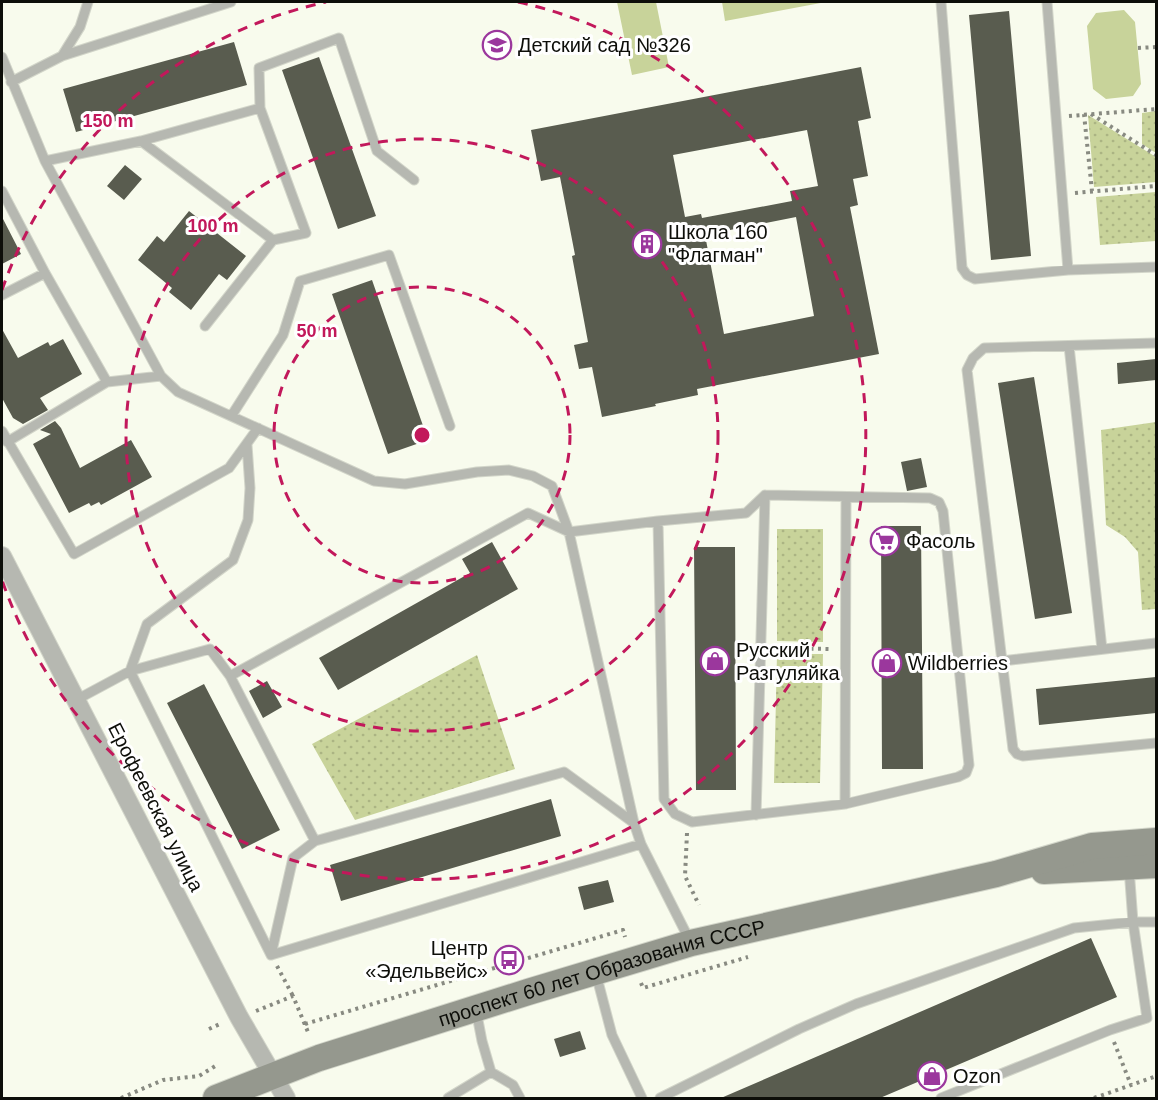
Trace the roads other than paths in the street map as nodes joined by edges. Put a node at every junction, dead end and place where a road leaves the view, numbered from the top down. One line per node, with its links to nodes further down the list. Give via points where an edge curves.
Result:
1 (88, 2): 5 (lane, via 81,27)
2 (231, 2): 5 (lane)
3 (941, 2): 15 (lane, via 962,268 975,279)
4 (1047, 2): 15 (lane)
5 (62, 56): 7 (lane)
6 (2, 57): 7 (lane)
7 (11, 82): 10 (lane)
8 (260, 108): 9 (lane); 11 (lane, via 259,68 339,38 377,151); 13 (lane, via 306,233)
9 (141, 141): 10 (lane); 13 (lane)
10 (45, 161): 21 (lane)
11 (414, 180)
12 (2, 191): 16 (lane)
13 (273, 240): 18 (lane)
14 (1156, 267): 15 (lane)
15 (1068, 270)
16 (45, 273): 17 (lane); 22 (lane)
17 (2, 295)
18 (206, 326)
19 (1156, 343): 20 (lane)
20 (1070, 346): 35 (lane); 36 (lane, via 984,348 967,370)
21 (161, 376): 22 (lane); 23 (lane, via 178,392)
22 (108, 382): 27 (lane)
23 (232, 415): 24 (lane, via 283,335 300,281 389,255); 25 (lane)
24 (450, 426)
25 (258, 428): 28 (lane); 32 (lane, via 374,481 405,484 477,471 509,470 533,476 552,486)
26 (2, 431): 27 (lane)
27 (7, 442): 28 (lane, via 74,554 228,468)
28 (247, 445): 38 (lane, via 248,520 232,560 147,624)
29 (765, 495): 30 (lane); 31 (lane, via 746,513); 43 (lane)
30 (846, 498): 37 (lane, via 930,498 939,502); 42 (lane)
31 (658, 520): 32 (lane); 43 (lane, via 664,799 675,814 692,822)
32 (569, 532): 39 (lane, via 528,513); 44 (lane)
33 (2, 556): 40 (street, Ерофеевская улица)
34 (1156, 643): 35 (lane)
35 (1102, 649): 36 (lane)
36 (1002, 661): 37 (lane); 41 (lane, via 1017,754)
37 (958, 664): 42 (lane, via 969,765 966,773)
38 (130, 672): 39 (lane, via 210,649); 40 (lane); 54 (lane)
39 (230, 676): 45 (lane)
40 (75, 700): 60 (street, Ерофеевская улица, via 239,1017)
41 (1156, 743)
42 (845, 804): 43 (lane)
43 (756, 815)
44 (634, 823): 45 (lane, via 564,772); 47 (lane)
45 (315, 841): 54 (lane, via 293,858)
46 (1156, 841): 50 (main road, проспект 60 лет Образования СССР, via 1092,846)
47 (641, 844): 53 (lane); 54 (lane)
48 (1129, 865): 49 (main road, проспект 60 лет Образования СССР); 50 (main road, проспект 60 лет Образования СССР); 51 (lane)
49 (1156, 865)
50 (996, 874): 53 (main road, проспект 60 лет Образования СССР)
51 (1133, 922): 52 (lane); 57 (lane); 65 (lane, via 1074,928 856,1004)
52 (1156, 922)
53 (691, 943): 55 (main road, проспект 60 лет Образования СССР)
54 (271, 955)
55 (596, 972): 56 (main road, проспект 60 лет Образования СССР); 64 (lane, via 612,1035)
56 (476, 1008): 59 (lane); 60 (main road, проспект 60 лет Образования СССР, via 319,1058)
57 (1147, 1018): 58 (lane); 66 (lane)
58 (1156, 1022)
59 (491, 1072): 62 (lane); 63 (lane, via 513,1085)
60 (280, 1088): 61 (main road, проспект 60 лет Образования СССР)
61 (216, 1098)
62 (448, 1098)
63 (520, 1098)
64 (642, 1098)
65 (660, 1098)
66 (941, 1098)

